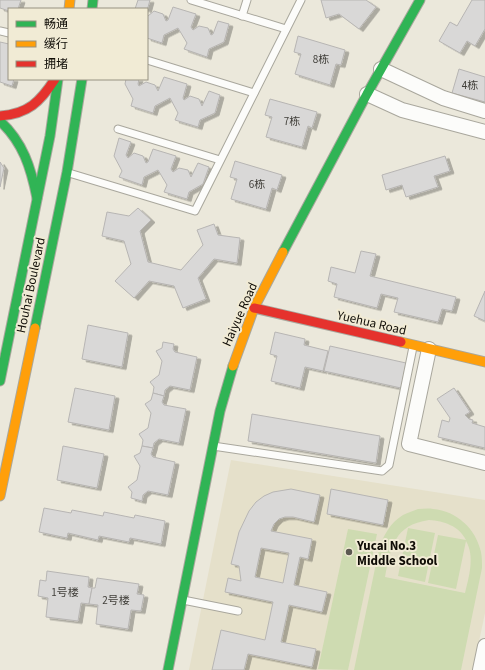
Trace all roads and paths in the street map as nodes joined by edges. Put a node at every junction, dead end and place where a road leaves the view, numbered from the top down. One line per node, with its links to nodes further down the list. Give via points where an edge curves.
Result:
1 (191, 0): 5 (lane)
2 (247, 0): 5 (lane)
3 (301, 0): 6 (lane)
4 (420, 0): 8 (street, Haiyue Road)
5 (242, 16): 6 (lane)
6 (286, 29): 12 (lane)
7 (148, 60): 12 (lane)
8 (380, 69): 13 (street, Haiyue Road); 14 (street, via 443,98)
9 (54, 80): 15 (street, via 40,101 29,109 19,114)
10 (58, 80): 21 (street, Houhai Boulevard)
11 (82, 80): 20 (street, Houhai Boulevard)
12 (254, 92): 19 (lane)
13 (367, 94): 18 (street, via 402,110); 22 (street, Haiyue Road)
14 (485, 111)
15 (0, 116)
16 (0, 121): 21 (street, via 15,135 29,162)
17 (118, 129): 19 (lane)
18 (485, 132)
19 (220, 160): 20 (lane, via 195,211)
20 (67, 172): 29 (street, Houhai Boulevard)
21 (37, 200): 26 (street, Houhai Boulevard)
22 (254, 308): 23 (street, Yuehua Road); 27 (street, Haiyue Road, via 234,360)
23 (414, 345): 24 (street, Yuehua Road); 27 (lane, via 389,465 382,471)
24 (429, 349): 25 (street, Yuehua Road); 28 (street, via 409,444)
25 (485, 362)
26 (0, 381)
27 (213, 446): 30 (street, Haiyue Road)
28 (485, 463)
29 (0, 496)
30 (182, 600): 31 (lane); 33 (street, Haiyue Road)
31 (238, 611)
32 (485, 646): 34 (street)
33 (168, 670)
34 (480, 670)

